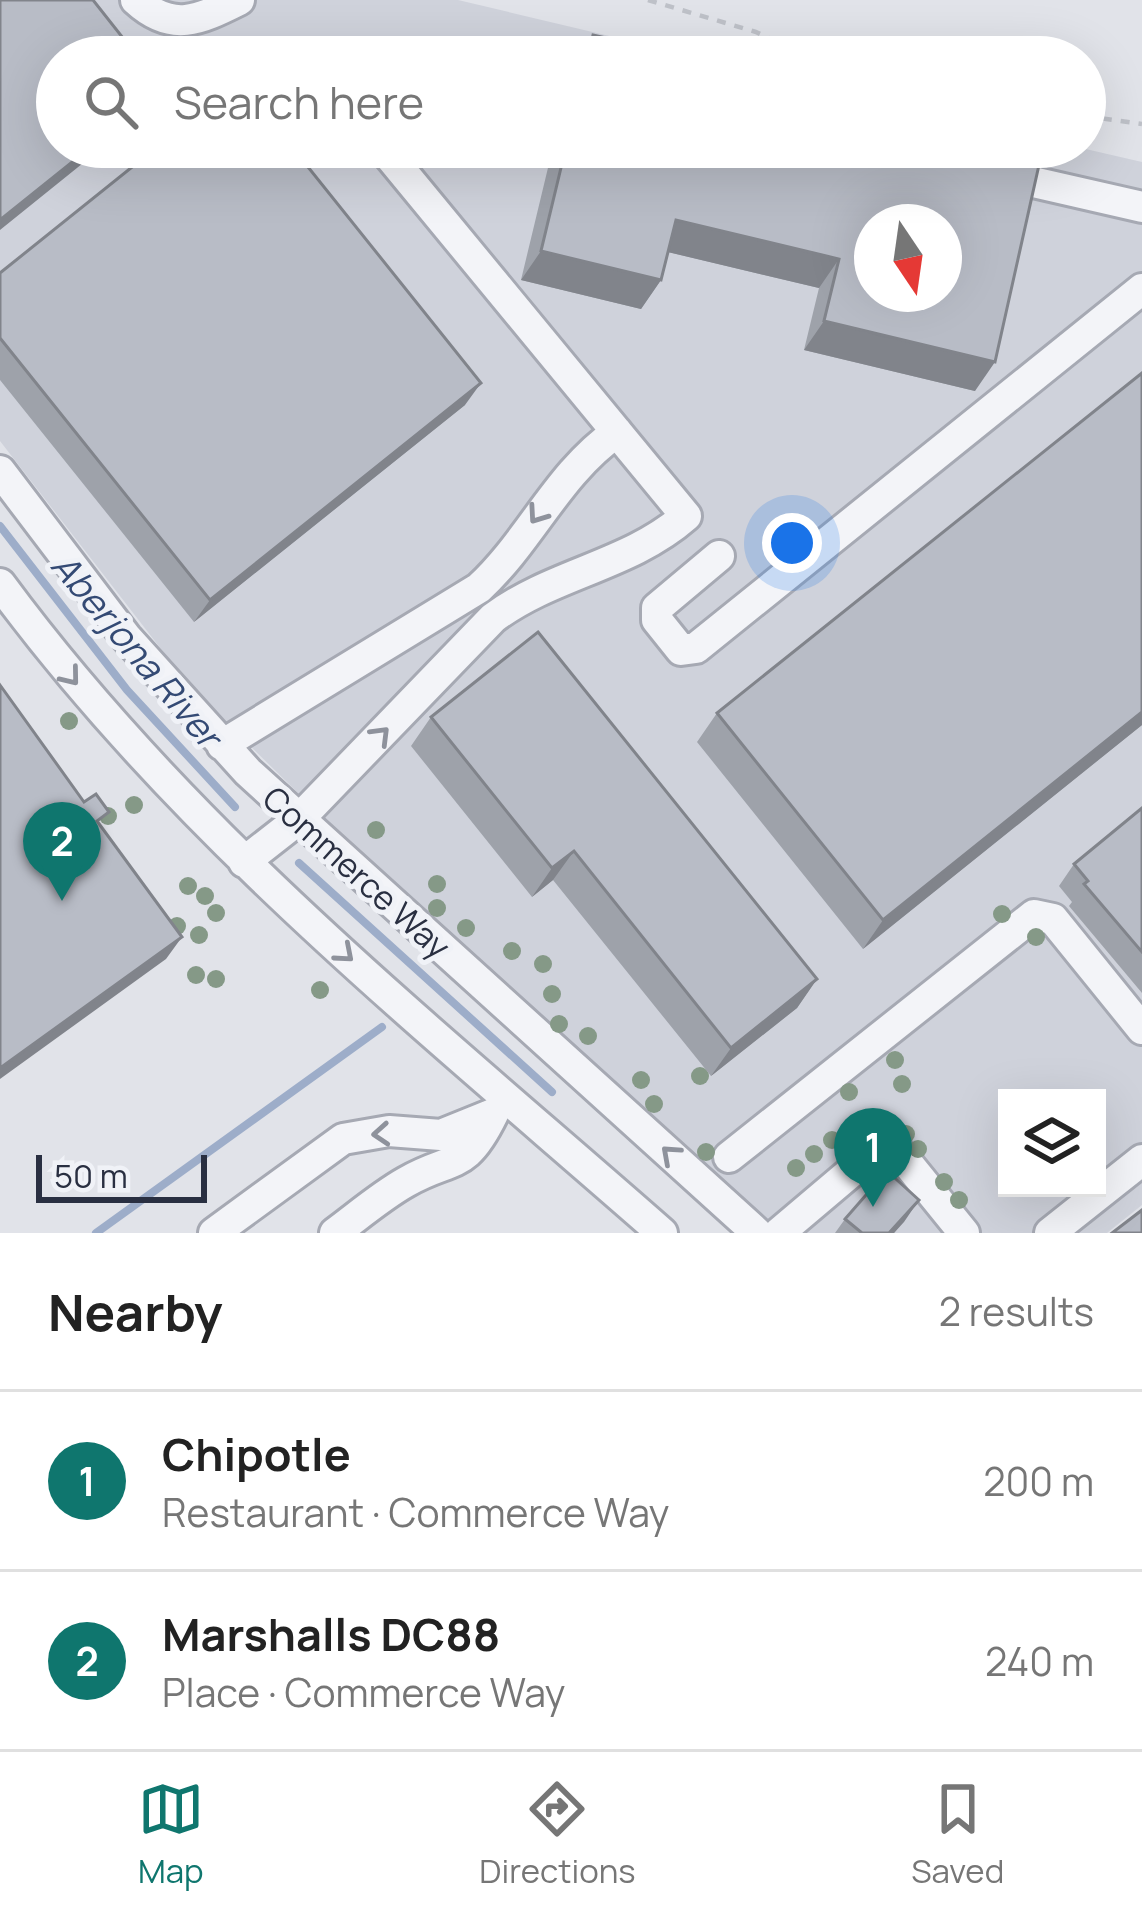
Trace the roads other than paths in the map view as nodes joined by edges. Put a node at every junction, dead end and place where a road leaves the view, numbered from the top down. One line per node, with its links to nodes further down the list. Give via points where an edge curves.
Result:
1 (136, 0): 2 (street, via 179,23)
2 (239, 0)
3 (399, 168): 7 (street)
4 (1033, 182): 5 (street)
5 (1142, 207)
6 (1142, 289): 9 (street, via 696,649 681,650 657,608)
7 (617, 432): 11 (street, one-way to 11, via 572,469 479,588); 12 (street, one-way to 7, via 493,618 530,594 633,555 686,516)
8 (0, 471): 11 (street, Commerce Way, via 137,650)
9 (719, 556)
10 (0, 584): 13 (street, Commerce Way, one-way to 13, via 125,741)
11 (222, 745): 12 (street, Commerce Way)
12 (299, 819): 13 (street); 20 (street, Commerce Way, one-way to 12)
13 (244, 862): 19 (street, Commerce Way, one-way to 19)
14 (1142, 1029): 15 (street, via 1053,919 1034,915)
15 (729, 1157)
16 (1142, 1160): 23 (street)
17 (214, 1233): 18 (street, one-way to 17, via 407,1181 458,1162 493,1114 441,1135 389,1131 343,1139)
18 (335, 1233)
19 (662, 1233)
20 (757, 1233)
21 (779, 1233): 22 (street, via 857,1167 883,1132)
22 (964, 1233)
23 (1050, 1233)

